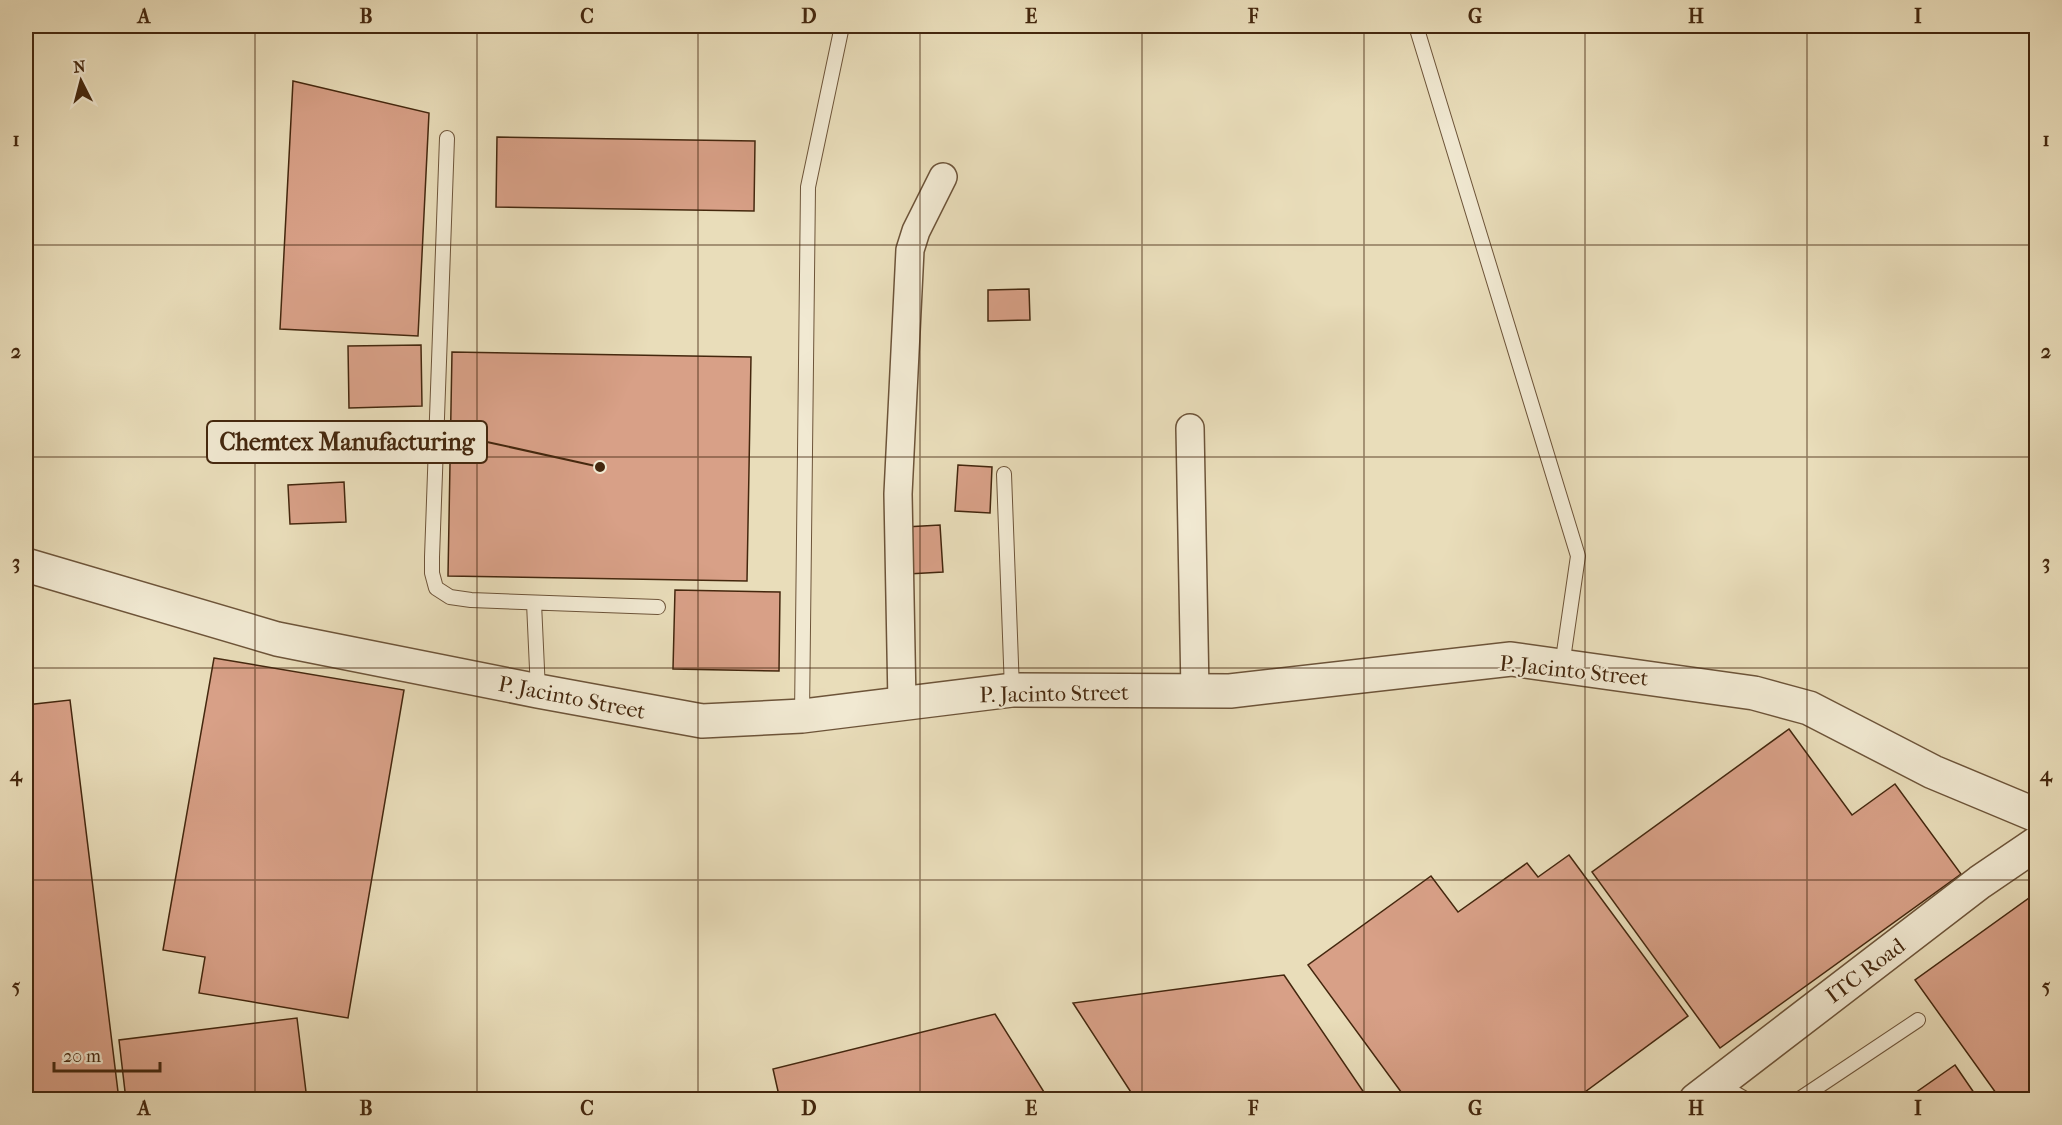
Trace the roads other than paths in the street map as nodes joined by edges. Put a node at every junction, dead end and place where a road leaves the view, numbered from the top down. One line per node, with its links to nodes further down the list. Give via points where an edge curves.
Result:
1 (842, 26): 15 (lane, via 808,187)
2 (1416, 26): 10 (lane, via 1578,556)
3 (447, 138): 8 (lane, via 432,573 436,588 450,597)
4 (943, 177): 14 (street, via 910,250 898,494)
5 (1190, 428): 13 (street)
6 (1004, 474): 11 (lane)
7 (26, 565): 12 (street, P. Jacinto Street, via 277,639)
8 (534, 603): 9 (lane); 12 (lane)
9 (658, 607)
10 (1562, 666): 13 (street, P. Jacinto Street, via 1510,659); 16 (street, P. Jacinto Street, via 1754,693 1809,708 1933,772)
11 (1012, 690): 13 (street, P. Jacinto Street); 14 (street, P. Jacinto Street)
12 (538, 691): 15 (street, P. Jacinto Street, via 702,721)
13 (1195, 692)
14 (902, 703): 15 (street, P. Jacinto Street)
15 (802, 716)
16 (2037, 815)
17 (2037, 844): 19 (street, ITC Road, via 1971,889)
18 (1918, 1020): 21 (lane)
19 (1707, 1091): 20 (lane)
20 (1747, 1100)
21 (1798, 1100)

